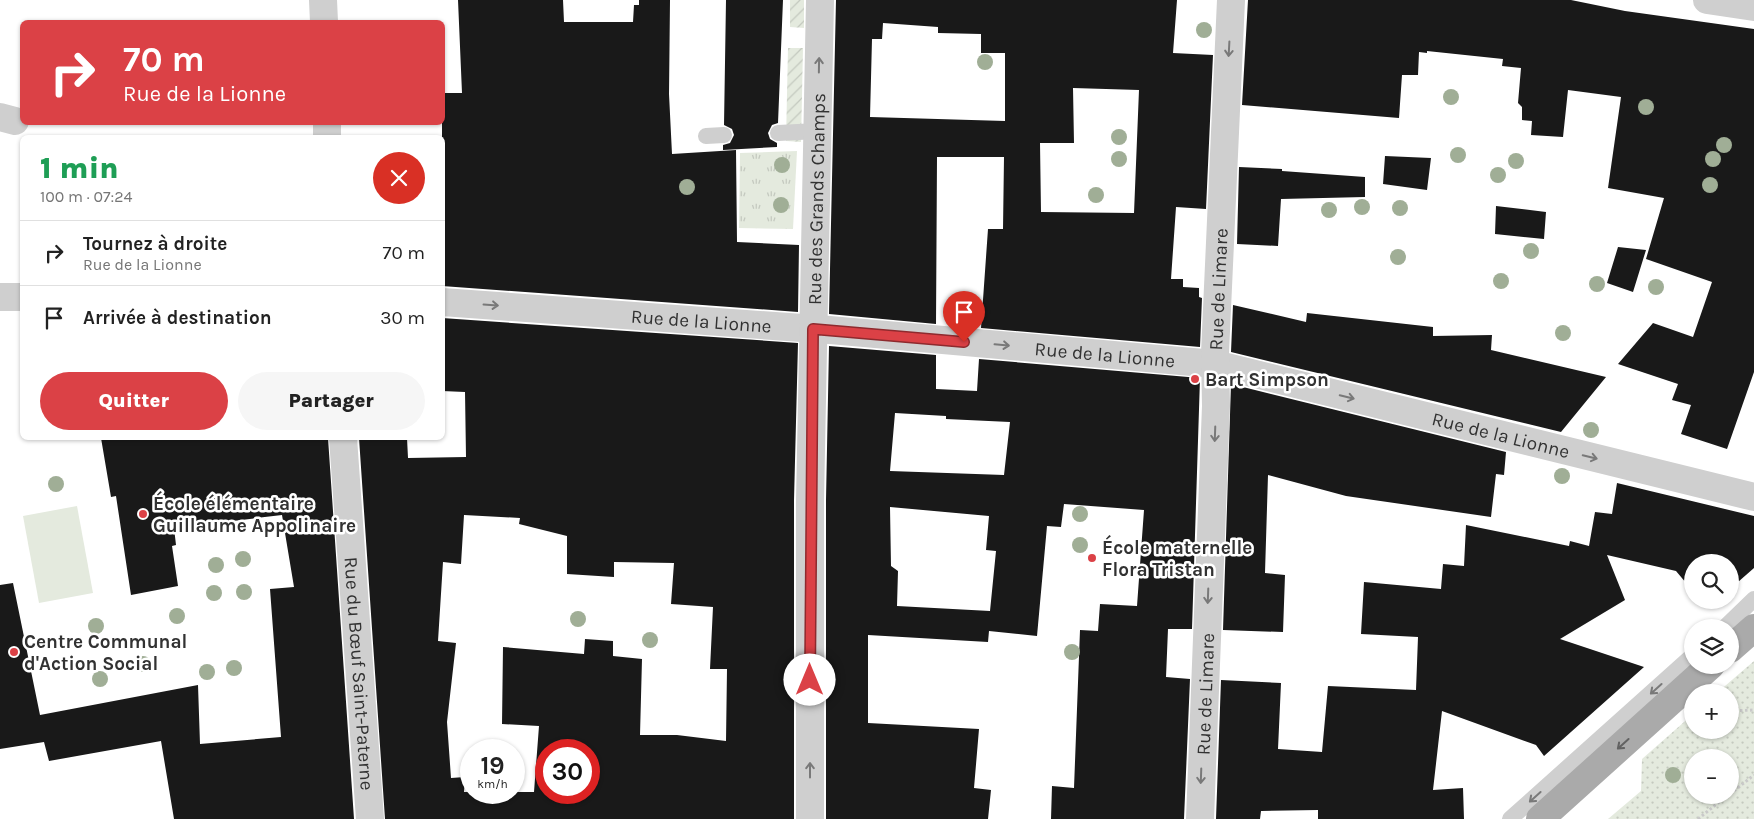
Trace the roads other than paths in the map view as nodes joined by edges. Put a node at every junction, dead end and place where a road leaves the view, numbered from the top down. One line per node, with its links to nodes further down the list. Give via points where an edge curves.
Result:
1 (323, 0): 6 (street)
2 (820, 0): 7 (street, Rue des Grands Champs, one-way to 2)
3 (1231, 0): 15 (street, Rue de Limare, one-way to 15)
4 (1707, 0): 5 (street)
5 (1754, 7)
6 (324, 20)
7 (818, 131): 8 (lane); 14 (street, Rue des Grands Champs)
8 (778, 133)
9 (724, 135): 10 (lane)
10 (706, 136)
11 (0, 297): 12 (street)
12 (20, 297)
13 (445, 302): 14 (street, Rue de la Lionne, one-way to 14)
14 (813, 329): 15 (street, Rue de la Lionne, one-way to 15); 25 (street, Rue des Grands Champs, one-way to 14)
15 (1215, 364): 17 (street, Rue de la Lionne, one-way to 17); 26 (street, Rue de Limare, one-way to 26)
16 (343, 440): 24 (street, Rue du Bœuf Saint-Paterne)
17 (1754, 497)
18 (1754, 599): 19 (lane)
19 (1733, 619)
20 (1754, 628): 21 (main road)
21 (1739, 640)
22 (1684, 663): 27 (lane, one-way to 27)
23 (1701, 674): 28 (main road, one-way to 28)
24 (370, 819)
25 (810, 819)
26 (1200, 819)
27 (1510, 819)
28 (1540, 819)

